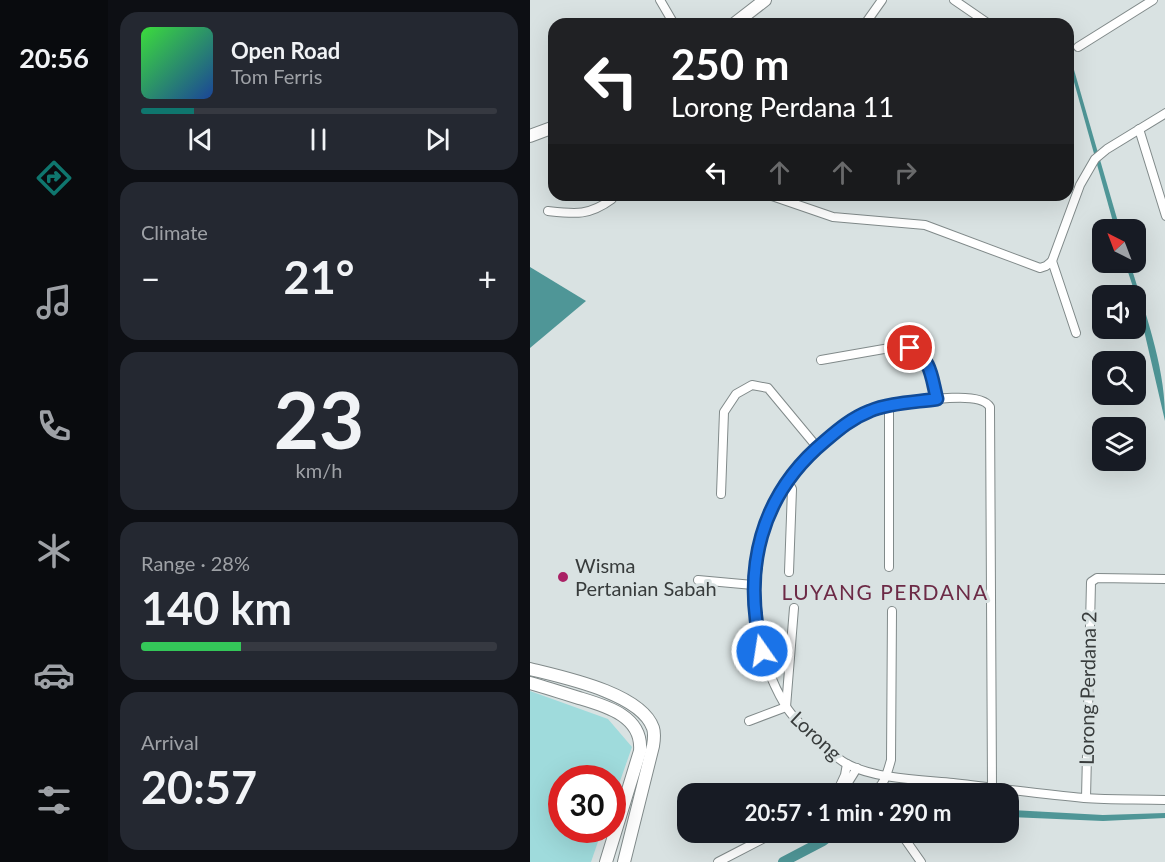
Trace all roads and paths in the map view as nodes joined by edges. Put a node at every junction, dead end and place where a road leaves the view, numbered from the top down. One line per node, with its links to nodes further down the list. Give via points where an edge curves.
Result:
1 (660, 0): 6 (street)
2 (765, 0): 7 (street)
3 (882, 0): 8 (street)
4 (954, 0): 9 (street)
5 (1154, 0): 10 (street)
6 (670, 18)
7 (742, 18)
8 (869, 18)
9 (980, 18)
10 (1078, 47)
11 (1166, 113): 13 (street)
12 (548, 129): 14 (street)
13 (1139, 129): 15 (street, via 1095,159); 20 (street)
14 (530, 136)
15 (1074, 200)
16 (609, 201): 19 (street, via 594,211)
17 (786, 201): 21 (street, via 833,217 925,225 1040,268)
18 (1074, 201): 21 (street)
19 (548, 211)
20 (1166, 216)
21 (1052, 261): 22 (street)
22 (1076, 333)
23 (821, 360): 24 (street, via 900,346 910,348 928,364)
24 (937, 399): 25 (street, Lorong); 47 (street, Lorong, via 980,399 987,402 990,412)
25 (889, 407): 26 (street, Lorong, via 872,410 845,424); 29 (street)
26 (817, 447): 27 (street, Lorong); 28 (street, via 768,388 752,385 736,394 724,412)
27 (787, 480): 30 (street, via 792,489); 33 (street, Lorong, via 759,544)
28 (721, 494)
29 (889, 567)
30 (789, 572)
31 (1166, 579): 49 (street, Lorong Perdana 2, via 1091,582)
32 (698, 580): 33 (street)
33 (753, 585): 38 (street, Lorong, via 755,623 762,651)
34 (794, 608): 38 (street)
35 (892, 611): 42 (street, via 891,760)
36 (530, 669): 54 (street, via 623,699 641,711 653,728 653,746)
37 (530, 683): 53 (street, via 608,707 628,719 639,738 640,751)
38 (786, 706): 39 (street); 40 (street, Lorong, via 809,733)
39 (749, 721)
40 (847, 765): 41 (street, Lorong); 43 (street)
41 (857, 768): 42 (street, Lorong); 44 (street)
42 (887, 777): 45 (street); 46 (street, Lorong)
43 (842, 783)
44 (848, 783)
45 (883, 783)
46 (950, 783)
47 (992, 783)
48 (1019, 790): 49 (street, Lorong)
49 (1086, 798): 50 (street, Lorong)
50 (1166, 800)
51 (755, 843): 55 (street)
52 (908, 843): 56 (street)
53 (606, 862)
54 (624, 862)
55 (718, 862)
56 (921, 862)

